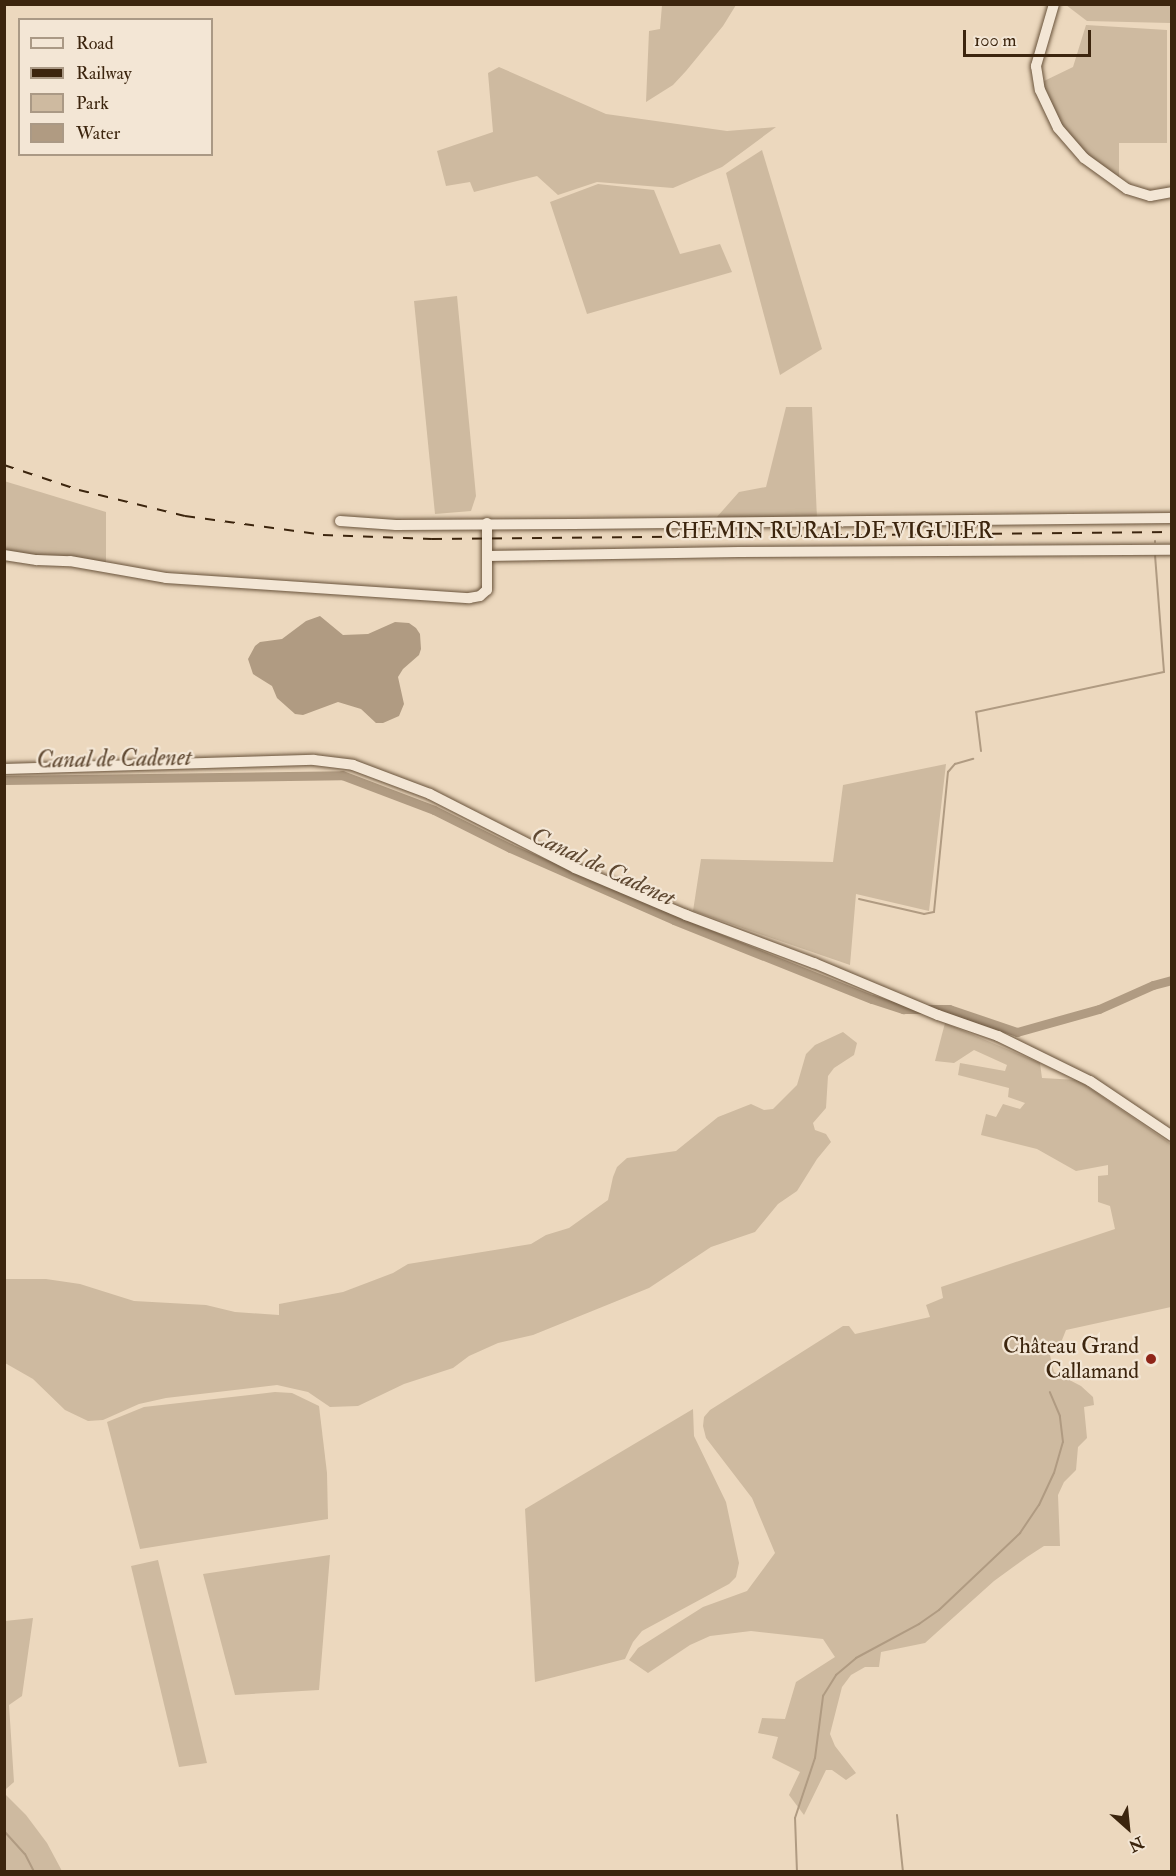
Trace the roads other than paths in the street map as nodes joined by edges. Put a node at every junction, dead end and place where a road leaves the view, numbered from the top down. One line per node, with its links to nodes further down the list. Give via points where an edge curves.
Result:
1 (1054, 4): 2 (street, via 1038,53 1037,78 1058,128 1084,158 1116,182 1149,196)
2 (1172, 192)
3 (1172, 518): 5 (street)
4 (340, 521): 5 (street, via 396,525)
5 (487, 523): 8 (street)
6 (1172, 550): 8 (street, CHEMIN RURAL DE VIGUIER)
7 (4, 555): 8 (street, via 70,561 166,578 469,598 487,590)
8 (487, 556)
9 (4, 769): 10 (street, via 314,760 353,765 430,794 575,868 686,915 998,1036 1070,1070)
10 (1172, 1136)

